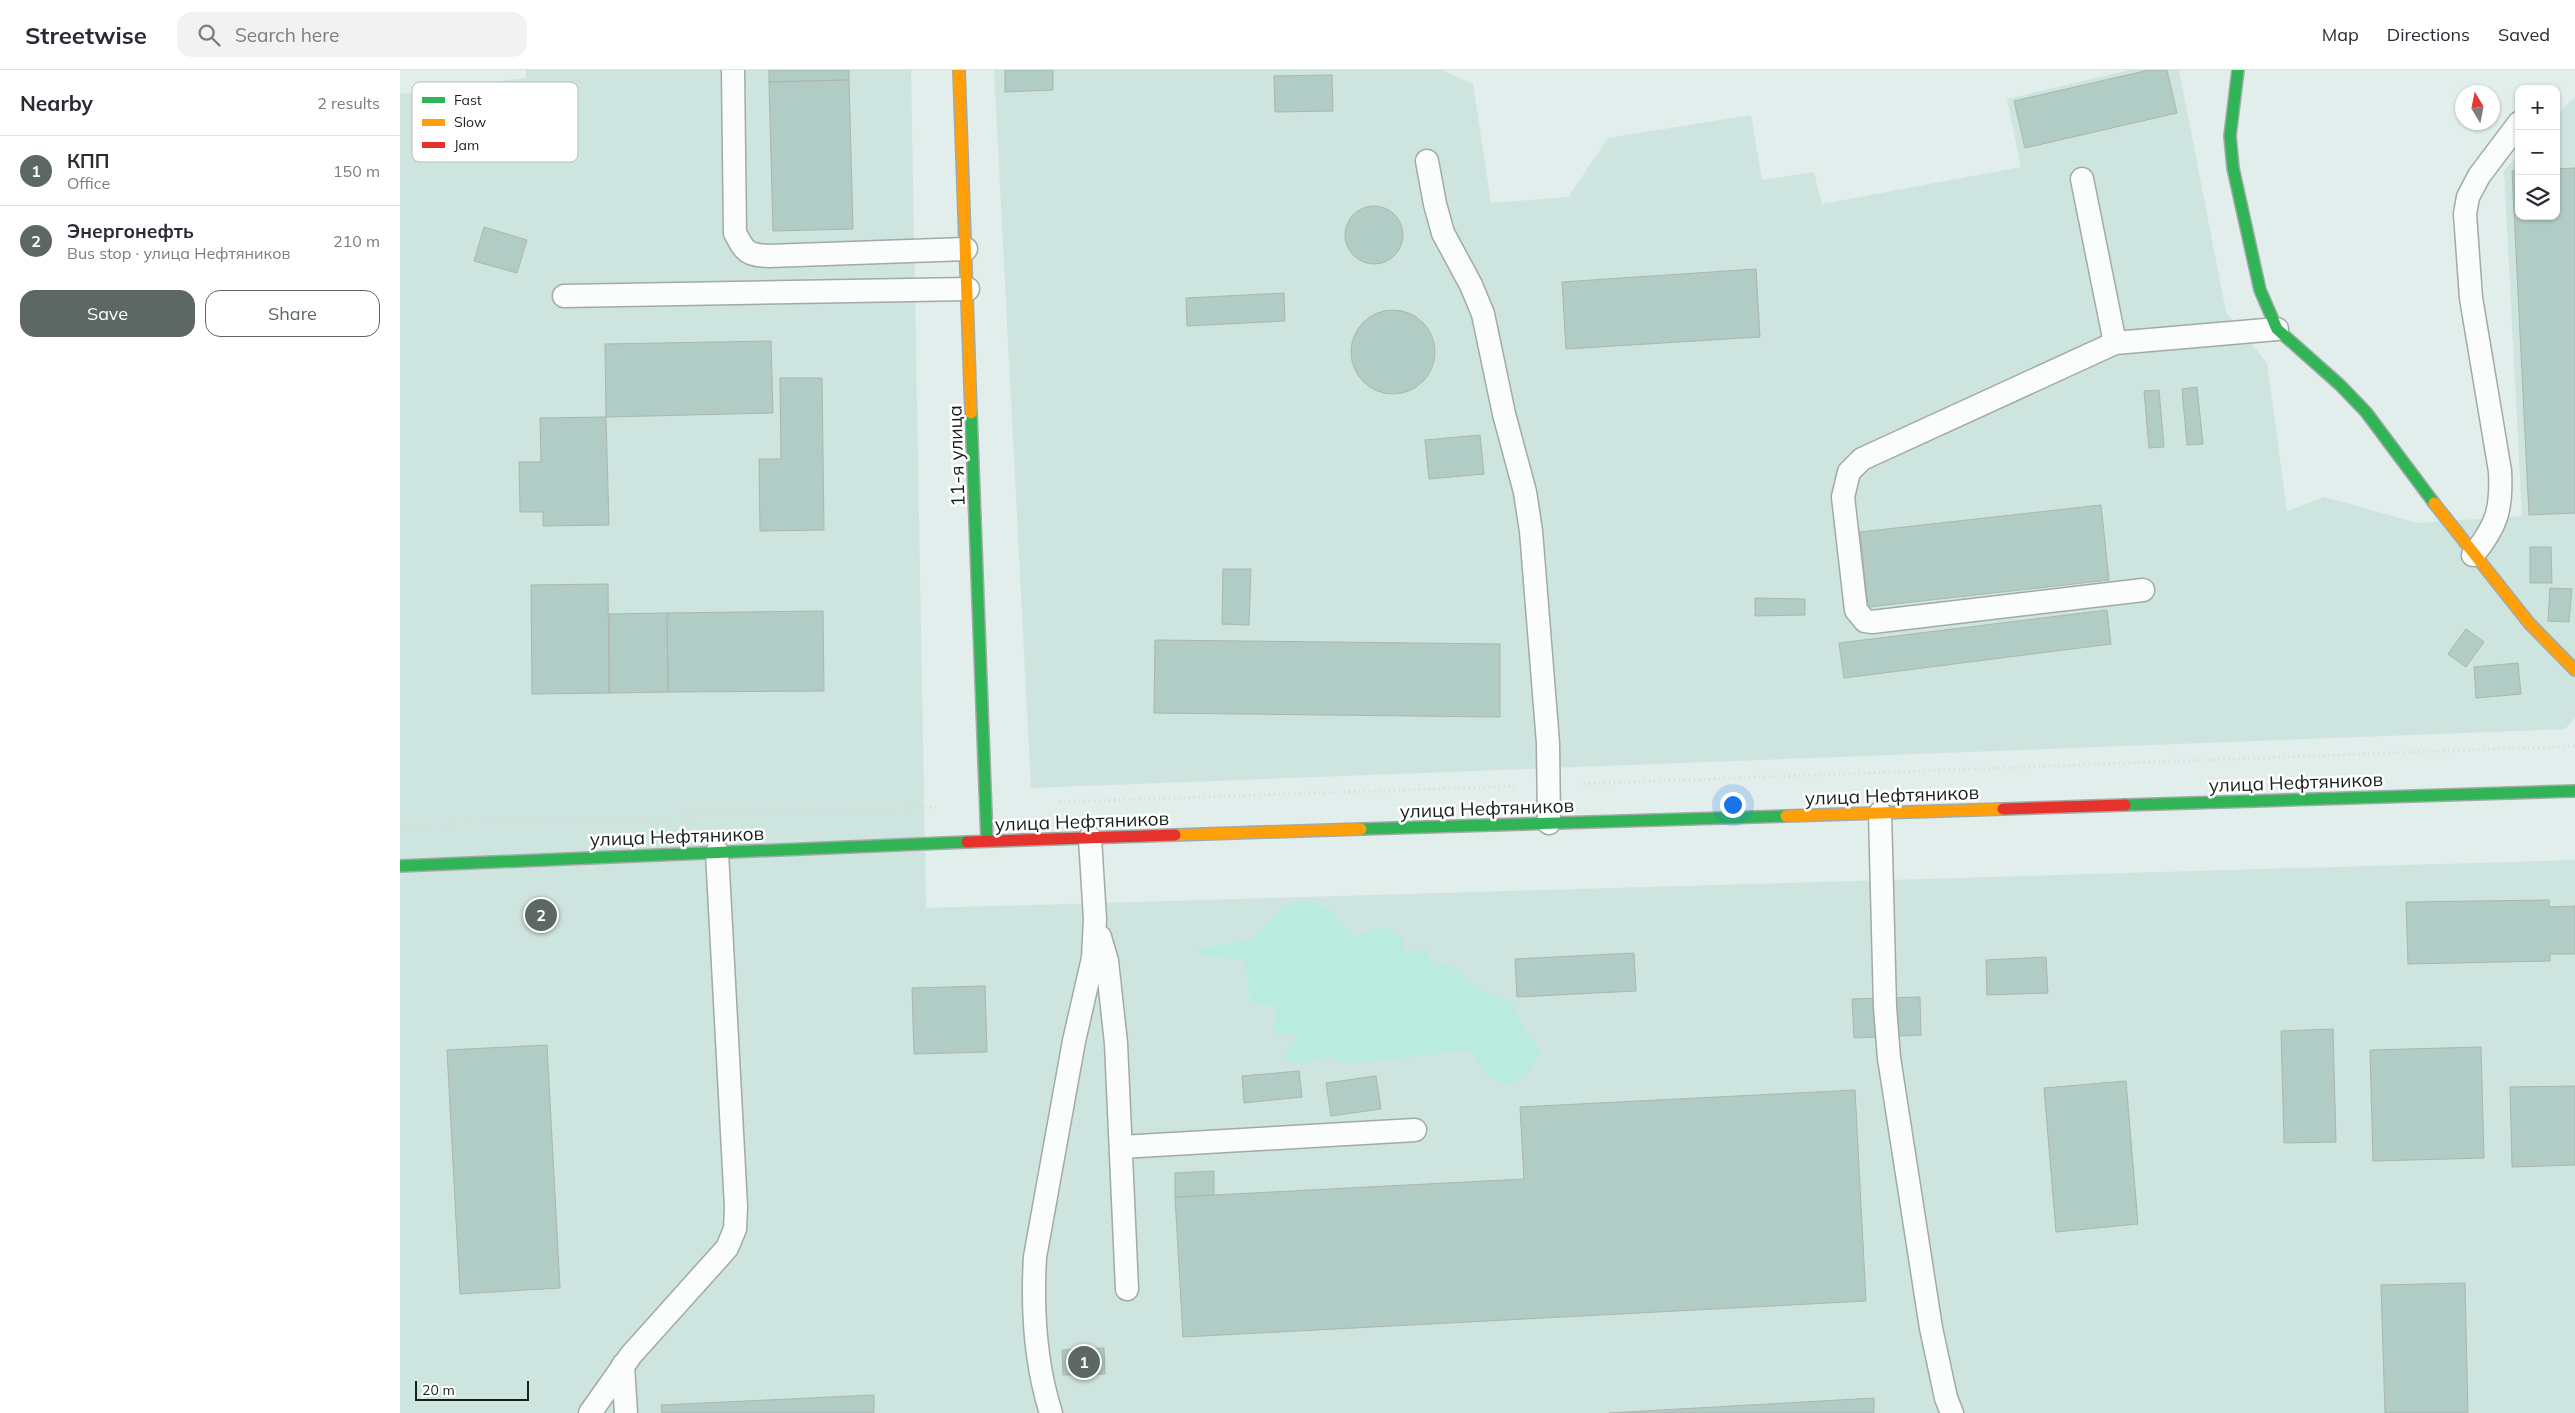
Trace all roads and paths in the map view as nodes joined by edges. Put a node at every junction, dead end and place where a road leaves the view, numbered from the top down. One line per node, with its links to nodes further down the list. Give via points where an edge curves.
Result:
1 (733, 70): 7 (lane, via 735,233 743,249 752,255 769,256)
2 (959, 70): 7 (street, 11-я улица)
3 (2238, 70): 10 (street, via 2230,136 2233,168 2260,290)
4 (2515, 128): 12 (lane, via 2479,176 2468,197 2465,214 2472,298 2502,497 2489,536)
5 (1427, 161): 16 (lane, via 1443,233 1483,314 1504,414 1525,492 1531,531)
6 (2082, 179): 11 (lane)
7 (966, 248): 8 (street, 11-я улица)
8 (968, 289): 9 (lane); 19 (street, 11-я улица)
9 (564, 296)
10 (2278, 329): 11 (lane); 12 (street, via 2340,384 2366,412)
11 (2115, 343): 13 (lane, via 1862,459 1850,472 1843,497 1856,610 1865,621)
12 (2474, 555): 14 (street, via 2529,623)
13 (2142, 590)
14 (2575, 670)
15 (2575, 746): 16 (path)
16 (1548, 785): 18 (path); 21 (lane)
17 (2575, 791): 20 (street, улица Нефтяников)
18 (1054, 802)
19 (985, 805): 22 (path); 24 (street, 11-я улица)
20 (1880, 813): 21 (street, улица Нефтяников); 35 (lane, via 1889,1058 1931,1328)
21 (1549, 823): 23 (street, улица Нефтяников)
22 (400, 826)
23 (1090, 838): 24 (street, улица Нефтяников); 27 (lane)
24 (986, 841): 25 (street, улица Нефтяников)
25 (717, 852): 26 (street, улица Нефтяников); 31 (lane, via 735,1229 727,1248)
26 (400, 866)
27 (1095, 919): 29 (lane, via 1107,961 1116,1043); 34 (lane, via 1093,958 1074,1041 1035,1257 1033,1292 1040,1378)
28 (1415, 1130): 29 (lane)
29 (1121, 1147): 30 (lane)
30 (1127, 1289)
31 (623, 1365): 32 (lane); 33 (lane)
32 (590, 1413)
33 (626, 1413)
34 (1051, 1413)
35 (1952, 1413)

